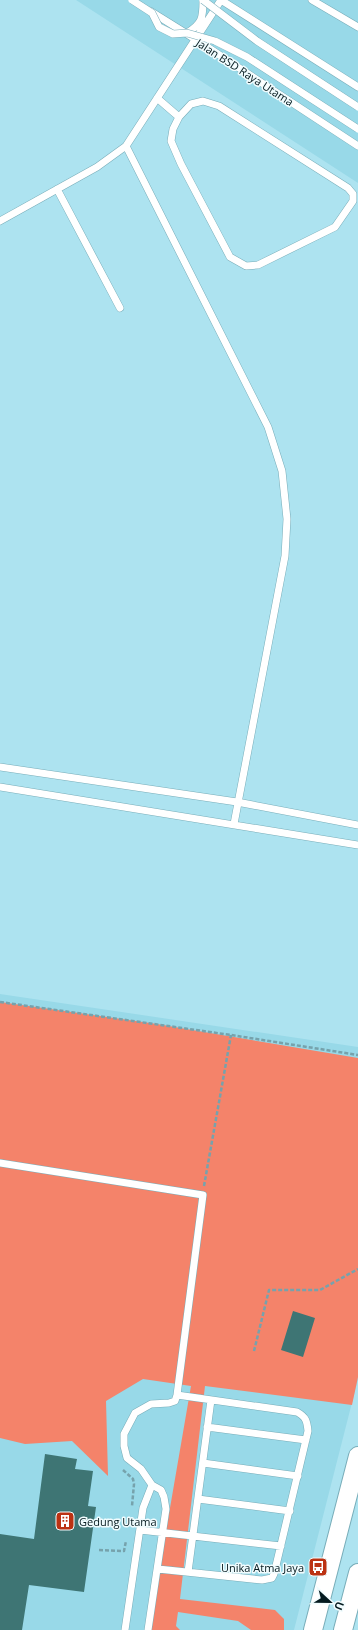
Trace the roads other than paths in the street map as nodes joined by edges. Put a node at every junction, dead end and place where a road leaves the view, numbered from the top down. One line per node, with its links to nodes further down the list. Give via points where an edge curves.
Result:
1 (131, 0): 6 (lane, bridge, via 152,13 159,27 173,34); 7 (lane, Jalan BSD Raya Utama)
2 (221, 0): 7 (lane); 8 (lane)
3 (312, 0): 5 (lane)
4 (203, 1): 6 (lane, via 203,16 197,27); 10 (lane, bridge)
5 (358, 27)
6 (187, 33): 12 (lane, bridge, via 216,41 247,56)
7 (195, 39): 9 (lane); 14 (lane, Jalan BSD Raya Utama)
8 (358, 87)
9 (157, 98): 11 (lane); 13 (lane)
10 (358, 107)
11 (179, 117): 11 (lane, via 171,141 181,164 230,257 246,266 258,265 335,227 353,201 353,194 348,188 220,106 203,100 191,104)
12 (358, 129)
13 (126, 146): 15 (lane, via 97,167); 20 (lane, via 268,427 282,471 287,519 285,556)
14 (358, 146)
15 (57, 189): 16 (lane); 17 (lane)
16 (0, 221)
17 (120, 308)
18 (0, 767): 20 (lane)
19 (0, 787): 21 (lane)
20 (237, 802): 21 (lane); 22 (lane)
21 (234, 824): 23 (lane)
22 (358, 824)
23 (358, 845)
24 (0, 1163): 25 (lane, via 203,1195)
25 (177, 1395): 26 (lane); 32 (lane, via 174,1401 151,1404 135,1412 124,1434 127,1458 141,1469)
26 (211, 1400): 27 (lane); 28 (lane, via 297,1412 308,1422)
27 (208, 1427): 28 (lane); 30 (lane)
28 (306, 1440): 31 (lane)
29 (358, 1456): 44 (main road)
30 (203, 1463): 31 (lane); 33 (lane)
31 (298, 1476): 34 (lane)
32 (152, 1485): 35 (lane, via 143,1508); 36 (lane, via 161,1490 164,1498 166,1509)
33 (198, 1499): 34 (lane); 37 (lane)
34 (290, 1511): 38 (lane)
35 (140, 1530): 36 (lane); 42 (lane)
36 (163, 1533): 37 (lane); 39 (lane)
37 (193, 1536): 38 (lane); 40 (lane)
38 (281, 1546): 40 (lane, via 274,1574 269,1580)
39 (158, 1569): 40 (lane); 43 (lane)
40 (188, 1572)
41 (358, 1573): 45 (main road)
42 (125, 1630)
43 (148, 1630)
44 (313, 1630)
45 (343, 1630)

